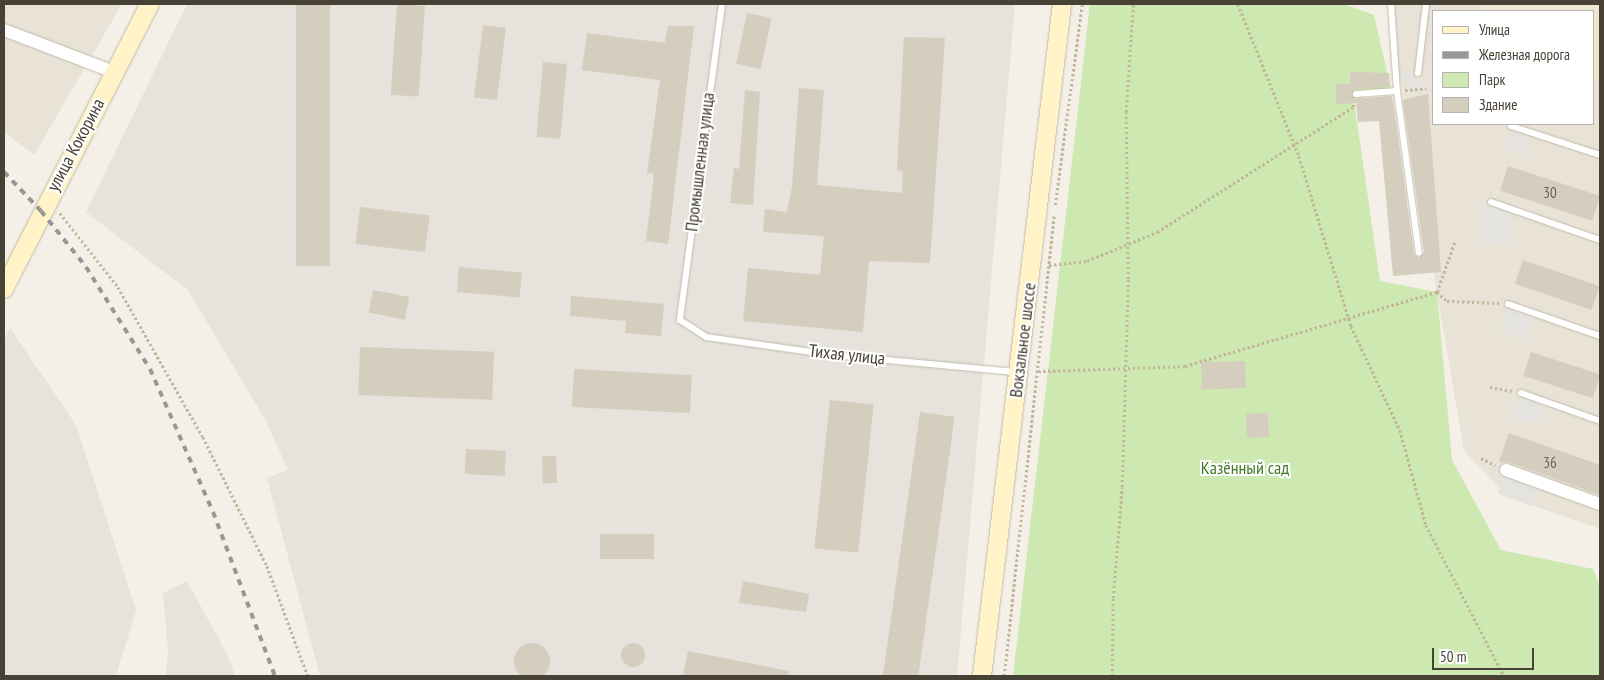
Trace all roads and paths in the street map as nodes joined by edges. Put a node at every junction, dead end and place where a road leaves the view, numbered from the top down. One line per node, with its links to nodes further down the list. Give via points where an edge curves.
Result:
1 (150, 4): 10 (main road, улица Кокорина)
2 (722, 4): 29 (lane, Промышленная улица)
3 (1062, 4): 33 (main road, Вокзальное шоссе)
4 (1082, 4): 24 (path)
5 (1133, 4): 22 (path, via 1126,112)
6 (1238, 4): 16 (path)
7 (1391, 4): 13 (lane)
8 (1426, 4): 11 (lane)
9 (4, 30): 10 (street)
10 (114, 72): 18 (main road, улица Кокорина)
11 (1418, 73)
12 (1426, 88): 13 (path)
13 (1397, 91): 14 (lane); 23 (lane)
14 (1356, 94): 16 (path, via 1353,107)
15 (1511, 126): 17 (lane)
16 (1294, 143): 22 (path, via 1158,232); 28 (path)
17 (1600, 155)
18 (48, 198): 25 (main road, улица Кокорина); 39 (path, via 118,287 203,437 267,566)
19 (1491, 202): 20 (lane)
20 (1600, 240)
21 (1455, 242): 26 (path)
22 (1127, 245): 24 (path, via 1087,261); 31 (path)
23 (1419, 252)
24 (1049, 265): 32 (path)
25 (4, 288)
26 (1437, 292): 27 (path, via 1447,301); 28 (path)
27 (1508, 304): 30 (lane)
28 (1348, 318): 31 (path, via 1185,366); 43 (path, via 1400,430 1426,525)
29 (680, 320): 33 (lane, Тихая улица, via 706,336 716,338 833,355)
30 (1600, 336)
31 (1125, 368): 32 (path); 42 (path)
32 (1038, 371): 33 (path); 41 (path)
33 (1019, 372): 40 (main road, Вокзальное шоссе)
34 (1490, 387): 35 (path)
35 (1521, 393): 36 (lane)
36 (1600, 421)
37 (1506, 470): 38 (street)
38 (1600, 504)
39 (308, 676)
40 (982, 676)
41 (1004, 676)
42 (1112, 676)
43 (1504, 676)

